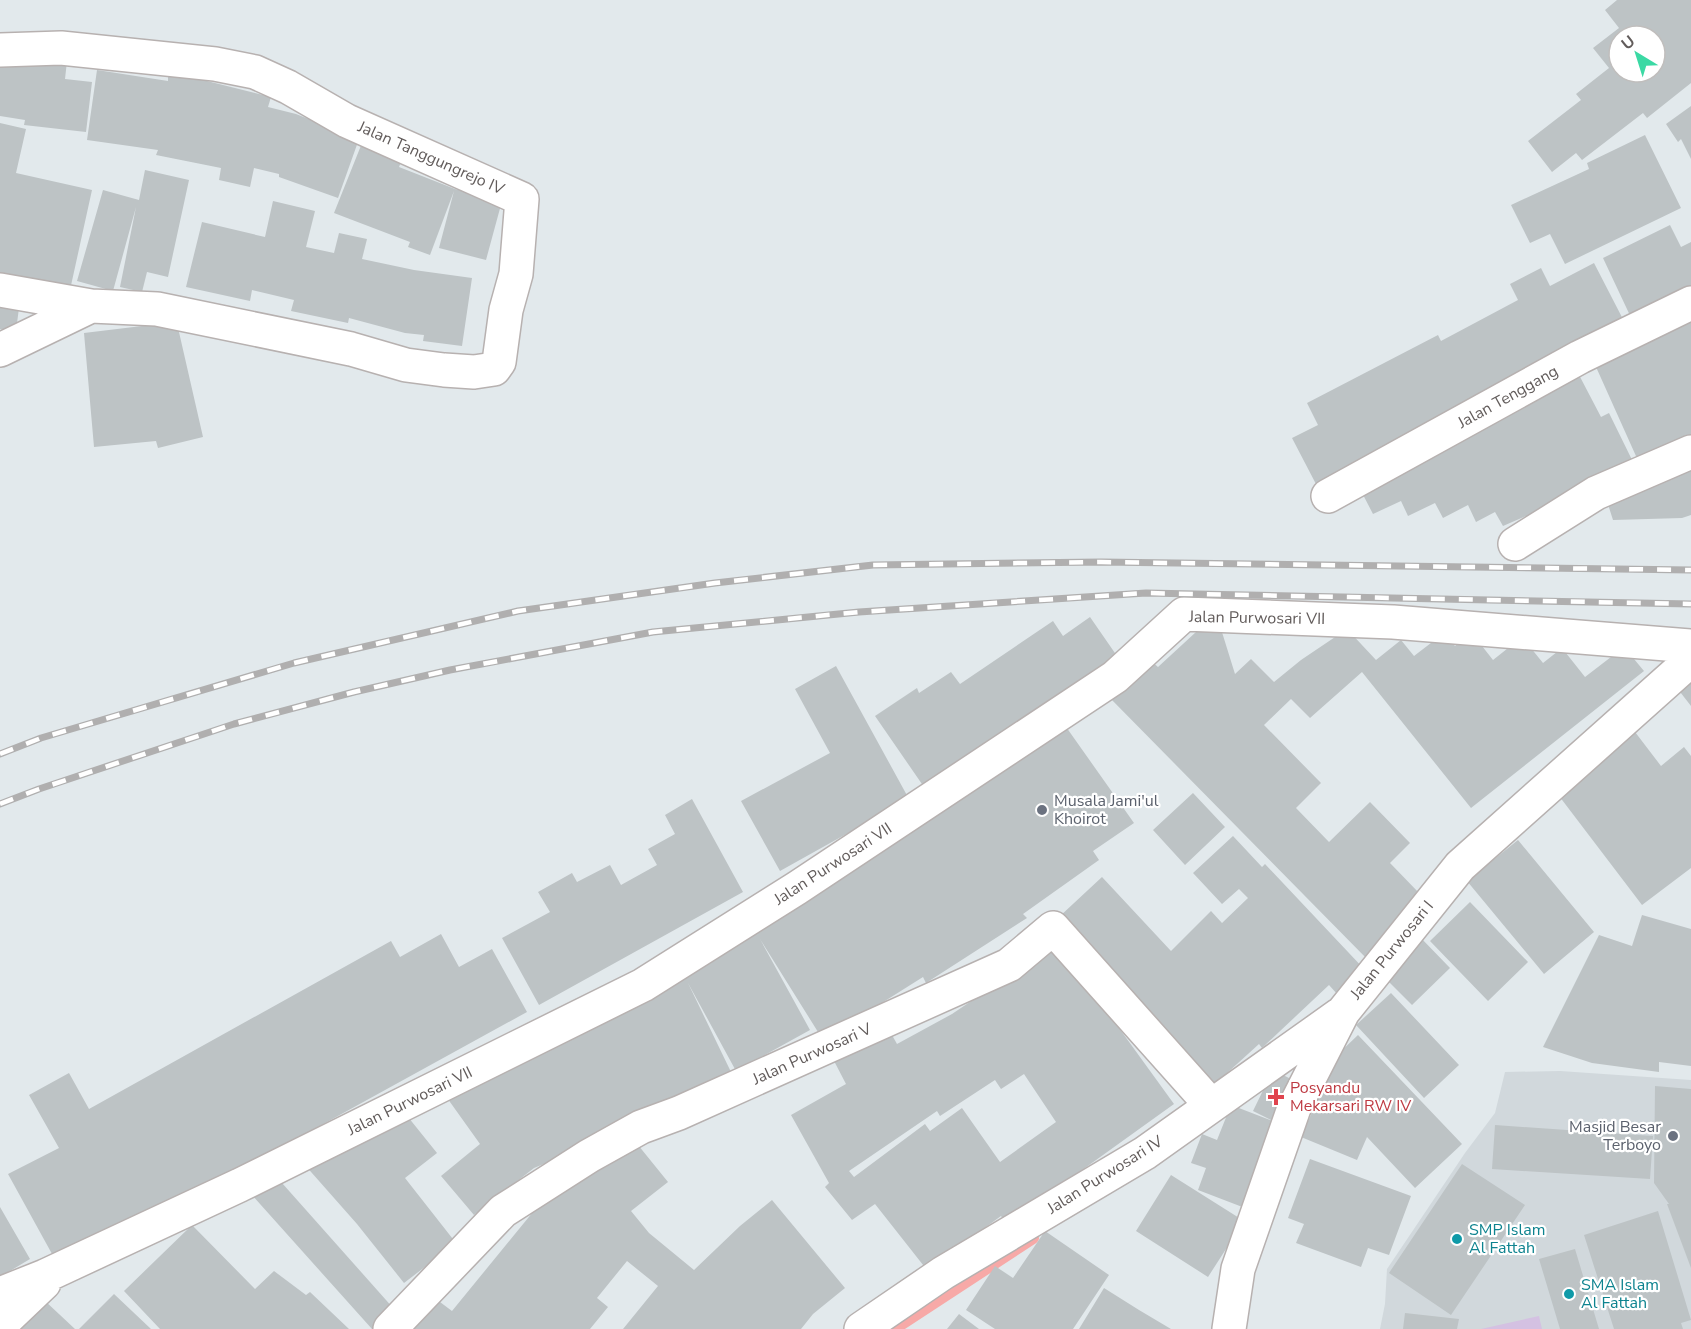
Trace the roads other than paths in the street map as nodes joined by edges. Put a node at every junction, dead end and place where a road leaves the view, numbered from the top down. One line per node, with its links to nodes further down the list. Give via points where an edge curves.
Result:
1 (0, 50): 4 (street, Jalan Tanggungrejo IV, via 61,48 215,64 255,72 347,122 522,199 516,274 499,362 490,370 462,372 406,365 351,349 167,311)
2 (0, 290): 4 (street, Jalan Tanggungrejo IV)
3 (1691, 303): 7 (street, Jalan Tenggang, via 1580,357)
4 (91, 306): 5 (street)
5 (0, 350)
6 (1691, 452): 8 (street, via 1596,493)
7 (1328, 496)
8 (1515, 544)
9 (1691, 646): 13 (street, Jalan Purwosari VII, via 1393,621 1184,614 1115,677 643,985 240,1185)
10 (1691, 660): 11 (street, Jalan Purwosari I, via 1460,866)
11 (1343, 1012): 12 (street, Jalan Purwosari IV); 18 (street, Jalan Purwosari I, via 1294,1108 1238,1269)
12 (1211, 1105): 16 (street, Jalan Purwosari V, via 1053,928 1009,965 641,1127 589,1156 502,1212); 17 (street, Jalan Purwosari IV, via 1145,1153 943,1273)
13 (60, 1269): 14 (street, Jalan Purwosari VII); 15 (street)
14 (0, 1294)
15 (0, 1325)
16 (390, 1329)
17 (861, 1329)
18 (1229, 1329)

